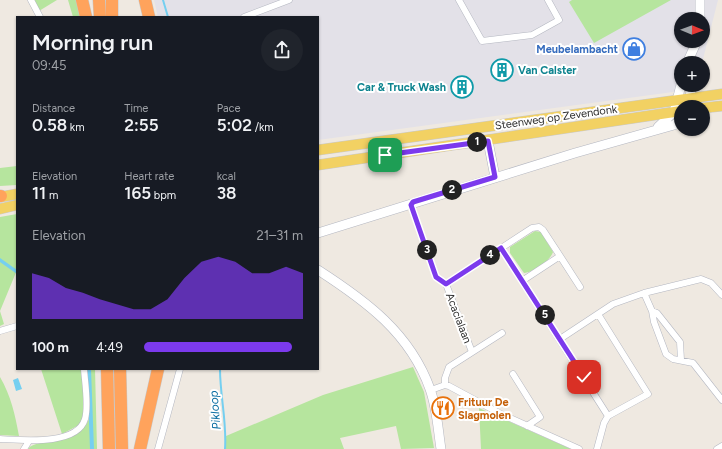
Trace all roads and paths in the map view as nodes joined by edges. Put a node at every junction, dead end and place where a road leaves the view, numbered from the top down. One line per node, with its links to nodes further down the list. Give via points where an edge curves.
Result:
1 (31, 0): 11 (street)
2 (82, 0): 12 (highway)
3 (99, 0): 13 (highway)
4 (112, 0): 14 (highway)
5 (145, 0): 15 (highway)
6 (289, 0): 16 (street)
7 (459, 0): 8 (street, via 482,41 532,35 559,20)
8 (548, 0)
9 (700, 0): 10 (street)
10 (700, 12)
11 (39, 16)
12 (86, 16)
13 (100, 16)
14 (112, 16)
15 (149, 16)
16 (247, 16)
17 (679, 92): 20 (street)
18 (722, 94): 21 (main road, Steenweg op Zevendonk)
19 (674, 100): 27 (main road, Steenweg op Zevendonk)
20 (677, 100)
21 (699, 100)
22 (722, 106): 23 (main road)
23 (710, 107)
24 (674, 115): 26 (main road, Steenweg op Zevendonk, via 576,125)
25 (674, 116): 29 (street, via 654,130)
26 (488, 141): 28 (main road, Steenweg op Zevendonk); 29 (street)
27 (319, 150)
28 (319, 165)
29 (495, 177): 32 (street, via 413,202)
30 (16, 194): 31 (main road)
31 (0, 196)
32 (411, 205): 35 (street); 40 (street, Acacialaan, via 436,277)
33 (16, 206): 34 (main road)
34 (0, 209)
35 (319, 232)
36 (501, 248): 37 (street, Acacialaan, via 532,228 539,227); 39 (street); 40 (street, Acacialaan)
37 (560, 256): 39 (street); 41 (street, Acacialaan)
38 (319, 271): 59 (street, via 352,293 402,337 415,356)
39 (522, 281): 49 (street)
40 (446, 284): 50 (street, Acacialaan)
41 (580, 287)
42 (644, 294): 43 (street, via 701,279 711,283); 44 (street); 45 (street, via 613,304)
43 (722, 295)
44 (652, 311): 51 (street, via 657,313 680,342); 51 (street, via 666,354 673,359)
45 (598, 314): 49 (street); 61 (street, via 648,394)
46 (16, 326): 47 (street)
47 (0, 331)
48 (502, 333): 50 (street, Acacialaan)
49 (560, 339): 61 (street)
50 (472, 352): 58 (street, Acacialaan, via 449,367)
51 (681, 360): 60 (street, via 693,363)
52 (84, 370): 64 (street, via 86,415 82,426 60,437)
53 (107, 370): 67 (highway)
54 (120, 370): 68 (highway)
55 (158, 370): 69 (highway)
56 (180, 370): 70 (street)
57 (513, 374): 62 (street, via 540,417)
58 (445, 386): 59 (street); 62 (street)
59 (431, 390): 71 (street)
60 (722, 400)
61 (608, 416): 73 (street)
62 (527, 426): 72 (street)
63 (0, 439): 64 (street)
64 (29, 440): 66 (street)
65 (722, 446): 74 (street)
66 (24, 449)
67 (109, 449)
68 (122, 449)
69 (140, 449)
70 (158, 449)
71 (441, 449)
72 (579, 449)
73 (597, 449)
74 (717, 449)

